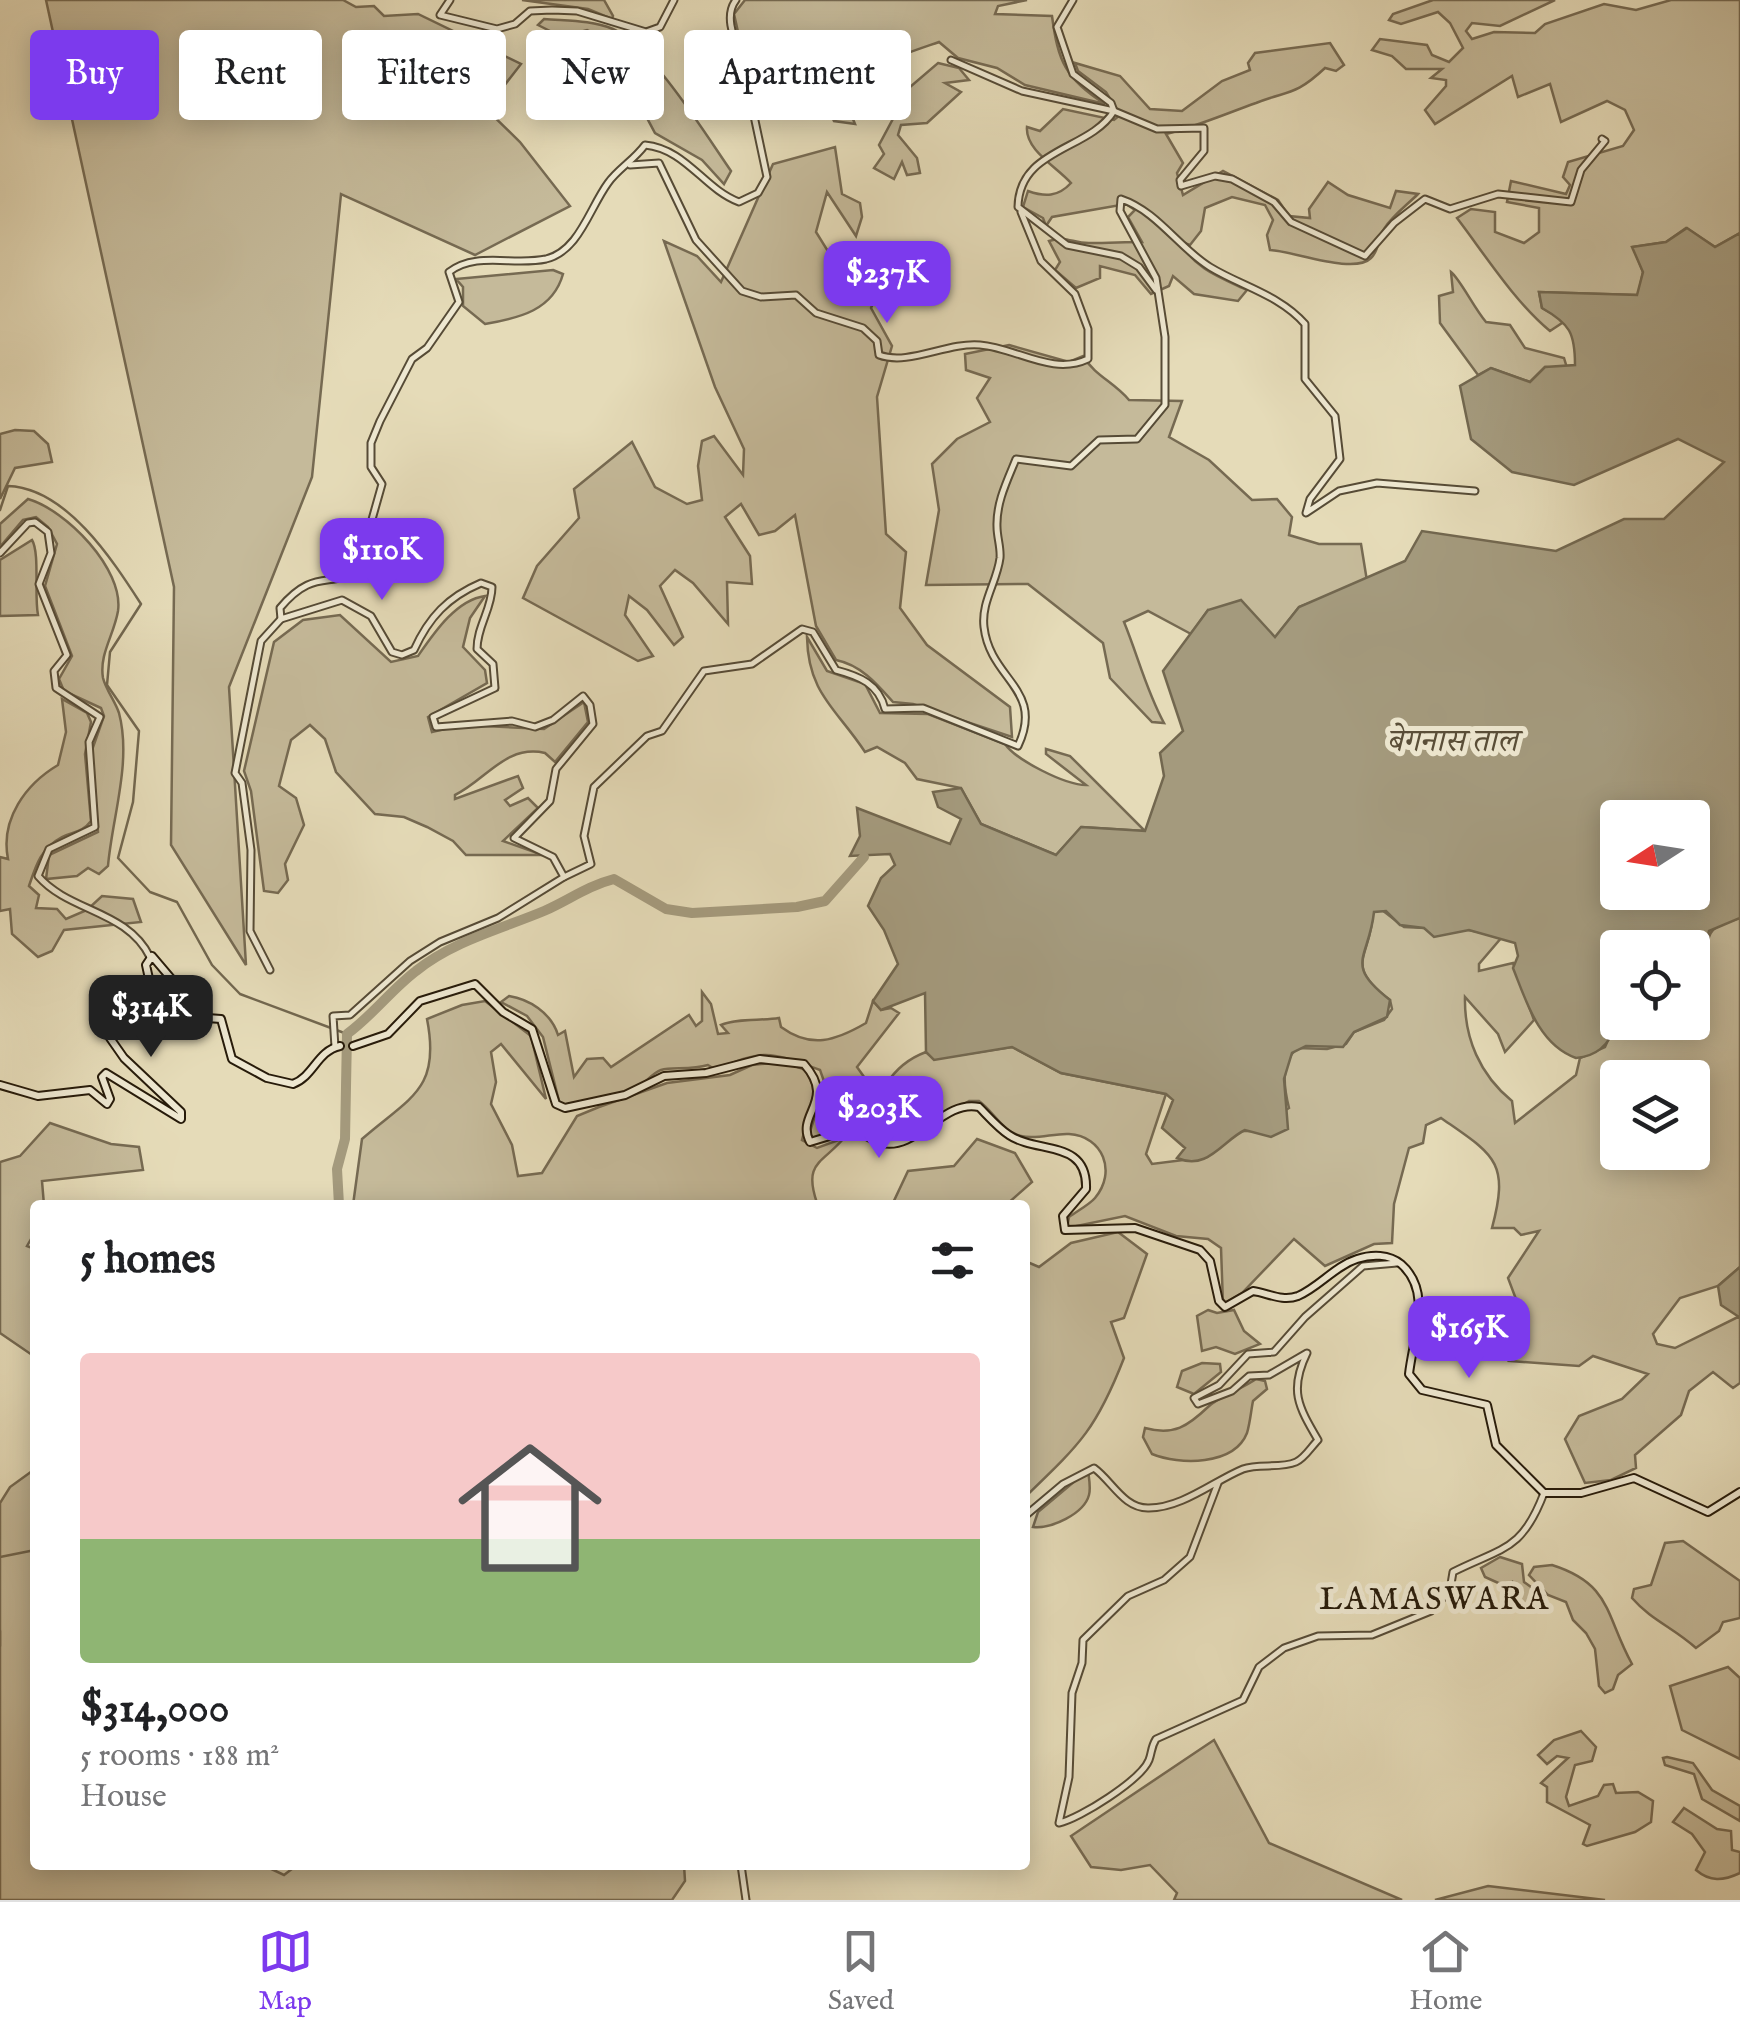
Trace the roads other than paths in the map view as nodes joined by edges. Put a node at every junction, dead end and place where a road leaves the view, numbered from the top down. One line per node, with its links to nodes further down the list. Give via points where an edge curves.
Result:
1 (450, 0): 2 (street, via 440,15 497,29 530,12 552,10 646,32 660,27)
2 (674, 0)
3 (736, 0): 8 (street, via 732,36 766,165 758,193 739,202 722,196 691,165 656,146 645,145)
4 (1073, 0): 6 (street, via 1058,27 1067,65)
5 (951, 60): 6 (street, via 1022,91)
6 (1114, 111): 7 (street, via 1157,129 1204,128 1204,151 1181,186 1215,176 1232,179 1274,202 1291,222 1365,256 1425,199 1450,209 1498,194 1571,202 1581,170); 9 (street, via 1095,134 1043,158 1018,200)
7 (1602, 139)
8 (630, 165): 9 (street, via 659,163 696,240 742,291 796,295 829,320 863,328 877,340 879,355 894,360 978,344 1070,368 1088,360 1088,329 1075,294 1041,260); 13 (street, via 610,180 568,249 547,259 463,261 448,272 459,302 395,385 371,443 371,467 382,484 358,569 305,584 280,608)
9 (1021, 212): 10 (street, via 1066,245 1121,256)
10 (1158, 293): 11 (street, via 1120,212 1122,200 1208,266 1265,293 1305,324 1305,378 1335,416 1340,460 1306,513 1339,491 1376,483); 14 (street, via 1167,356 1165,405 1147,430 1124,443 1100,440 1071,466 1016,460 1000,498 1000,558 984,626 992,656 1024,695 1027,727 1018,746 923,708 885,709 864,678 836,670 813,632 802,629 752,664 704,671 662,731 647,736 594,788 584,836 591,864)
11 (1475, 491)
12 (0, 553): 15 (street, via 28,523 48,532 51,553 40,584 67,655 54,672 56,688 100,717 89,742 94,827 49,849 38,876 61,895 112,918 142,940)
13 (282, 619): 14 (street, via 342,600 371,616 392,652 402,654 414,650 446,602 481,583 492,587 477,649 493,664 495,688 433,717 436,727 512,721 535,727 583,696 592,724 556,769 550,801 514,838 553,857); 16 (street, via 262,641 235,773 251,850 250,930)
14 (564, 877): 17 (street, via 498,918 440,942 350,1014 333,1016)
15 (150, 957): 17 (main road, via 180,990 180,1016 221,1019 238,1064 293,1084); 19 (main road, via 153,997 117,1018 110,1038 181,1119 106,1073 106,1104 90,1090 38,1096)
16 (270, 970)
17 (338, 1046): 18 (street)
18 (352, 1046): 20 (main road, via 388,1034 420,1001 475,984 532,1029 556,1104 565,1108 625,1095 673,1074 706,1074 760,1059 804,1064 820,1098 806,1128 810,1142 852,1129 896,1143 963,1107 979,1107 1010,1136 1065,1150 1078,1161 1086,1190 1063,1216 1065,1230 1134,1228 1200,1250 1226,1307 1253,1291 1297,1296 1358,1258 1382,1255)
19 (0, 1086)
20 (1400, 1263): 21 (street, via 1364,1266 1274,1352 1248,1354 1219,1385 1194,1398 1198,1404 1232,1391 1249,1376 1269,1375 1307,1353 1296,1376 1297,1403 1318,1440 1292,1464 1248,1466); 23 (main road, via 1415,1278 1421,1302 1408,1374 1422,1390 1487,1405 1496,1445)
21 (1218, 1483): 23 (street, via 1190,1557 1164,1580 1128,1596 1084,1640 1059,1823 1132,1780 1156,1738 1243,1700 1259,1667 1284,1648 1318,1636 1372,1635 1431,1611 1450,1590 1453,1572 1504,1552 1522,1534); 24 (street, via 1149,1508 1126,1502 1094,1468)
22 (1740, 1492): 23 (main road, via 1708,1512 1634,1478 1581,1493)
23 (1544, 1493)
24 (1030, 1512)
25 (742, 1870): 26 (street)
26 (746, 1900)

